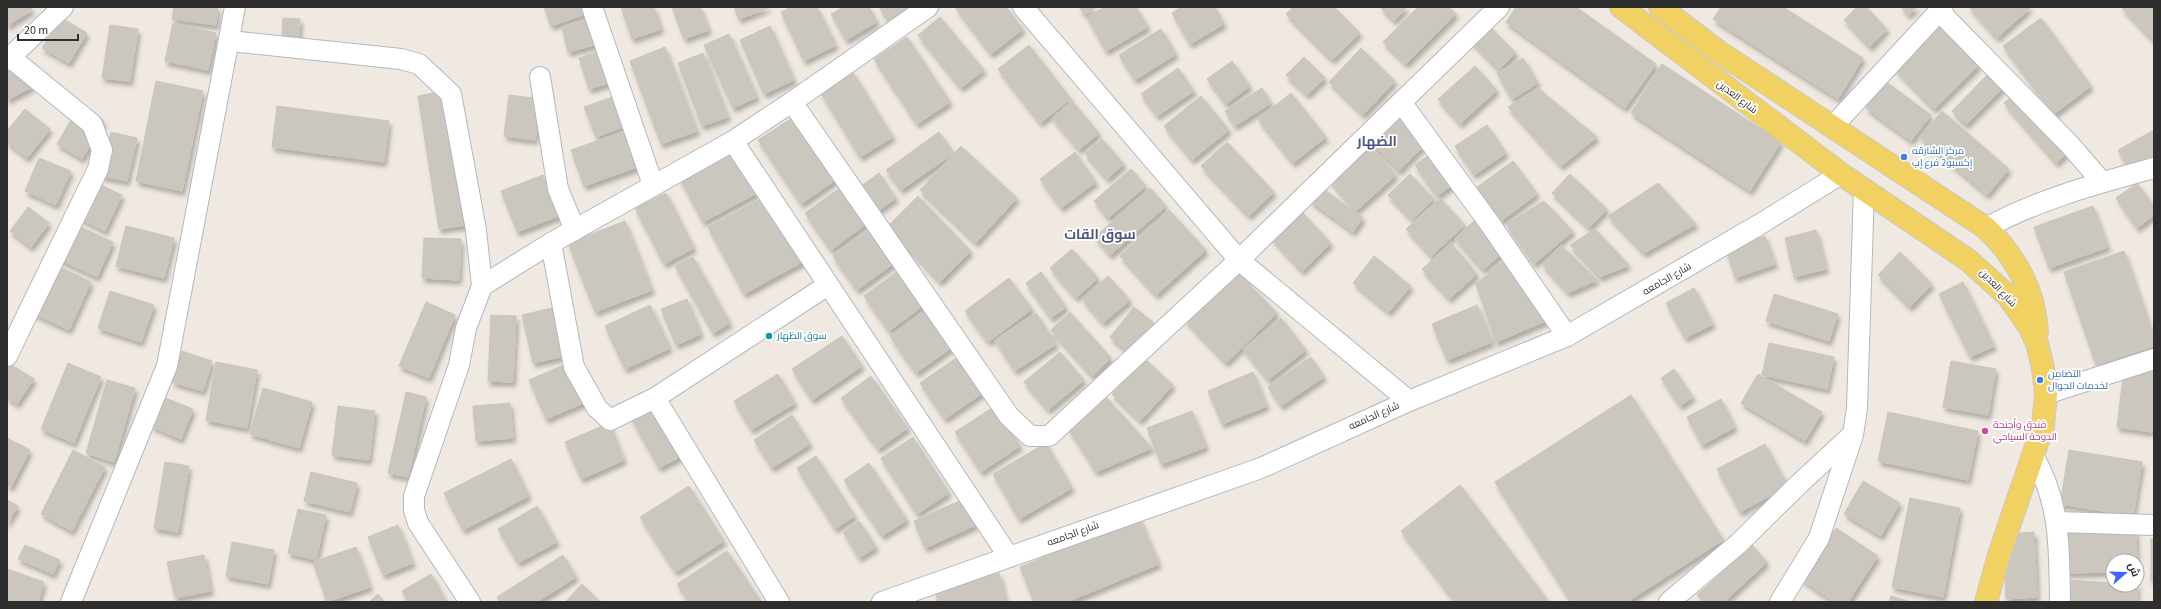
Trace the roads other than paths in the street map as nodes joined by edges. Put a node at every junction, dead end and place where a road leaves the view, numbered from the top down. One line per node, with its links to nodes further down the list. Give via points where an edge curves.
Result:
1 (63, 7): 11 (street)
2 (235, 7): 10 (street)
3 (592, 7): 20 (street)
4 (928, 7): 13 (street)
5 (1023, 7): 25 (street)
6 (1499, 7): 14 (street)
7 (1621, 7): 18 (main road, شارع العدين)
8 (1660, 7): 15 (main road, شارع العدين, via 1719,52)
9 (1941, 9): 15 (street); 19 (street)
10 (230, 41): 27 (street, via 401,59 419,64 452,94 476,230); 40 (street, via 167,366)
11 (9, 59): 30 (street, via 92,124 102,150 98,169)
12 (540, 77): 23 (street, via 558,189)
13 (792, 102): 16 (street); 25 (street, via 1008,416 1030,436 1048,436)
14 (1401, 102): 25 (street); 28 (street, via 1490,224)
15 (1833, 126): 22 (main road, شارع العدين)
16 (732, 141): 20 (street); 26 (street)
17 (2154, 168): 19 (street)
18 (1841, 174): 21 (main road, شارع العدين); 28 (street, شارع الجامعه)
19 (2102, 182): 22 (street, via 2051,198)
20 (653, 186): 23 (street)
21 (1864, 189): 29 (main road, شارع العدين, via 1990,277 2019,310); 35 (street, via 1857,408)
22 (1986, 228): 29 (main road, شارع العدين, via 2010,255 2027,287 2036,324)
23 (575, 230): 24 (street)
24 (552, 243): 27 (street); 33 (street, via 574,367 597,408 610,420)
25 (1239, 260): 34 (street)
26 (828, 284): 33 (street); 39 (street)
27 (482, 286): 41 (street, via 466,328 458,365 414,496 414,510 418,523)
28 (1567, 336): 34 (street, شارع الجامعه)
29 (2037, 343): 32 (main road)
30 (7, 356)
31 (2154, 359): 32 (street)
32 (2046, 394): 36 (main road, via 2043,426)
33 (655, 398): 42 (street)
34 (1409, 401): 39 (street, شارع الجامعه, via 1261,468)
35 (1853, 435): 44 (street, via 1798,484 1738,544); 45 (street, via 1819,538)
36 (2034, 457): 37 (street, via 2049,488); 46 (main road, via 1999,555)
37 (2058, 522): 38 (street); 47 (street)
38 (2154, 525)
39 (1009, 557): 43 (street, شارع الجامعه)
40 (71, 602)
41 (470, 602)
42 (779, 602)
43 (882, 602)
44 (1669, 602)
45 (1780, 602)
46 (1986, 602)
47 (2060, 602)

